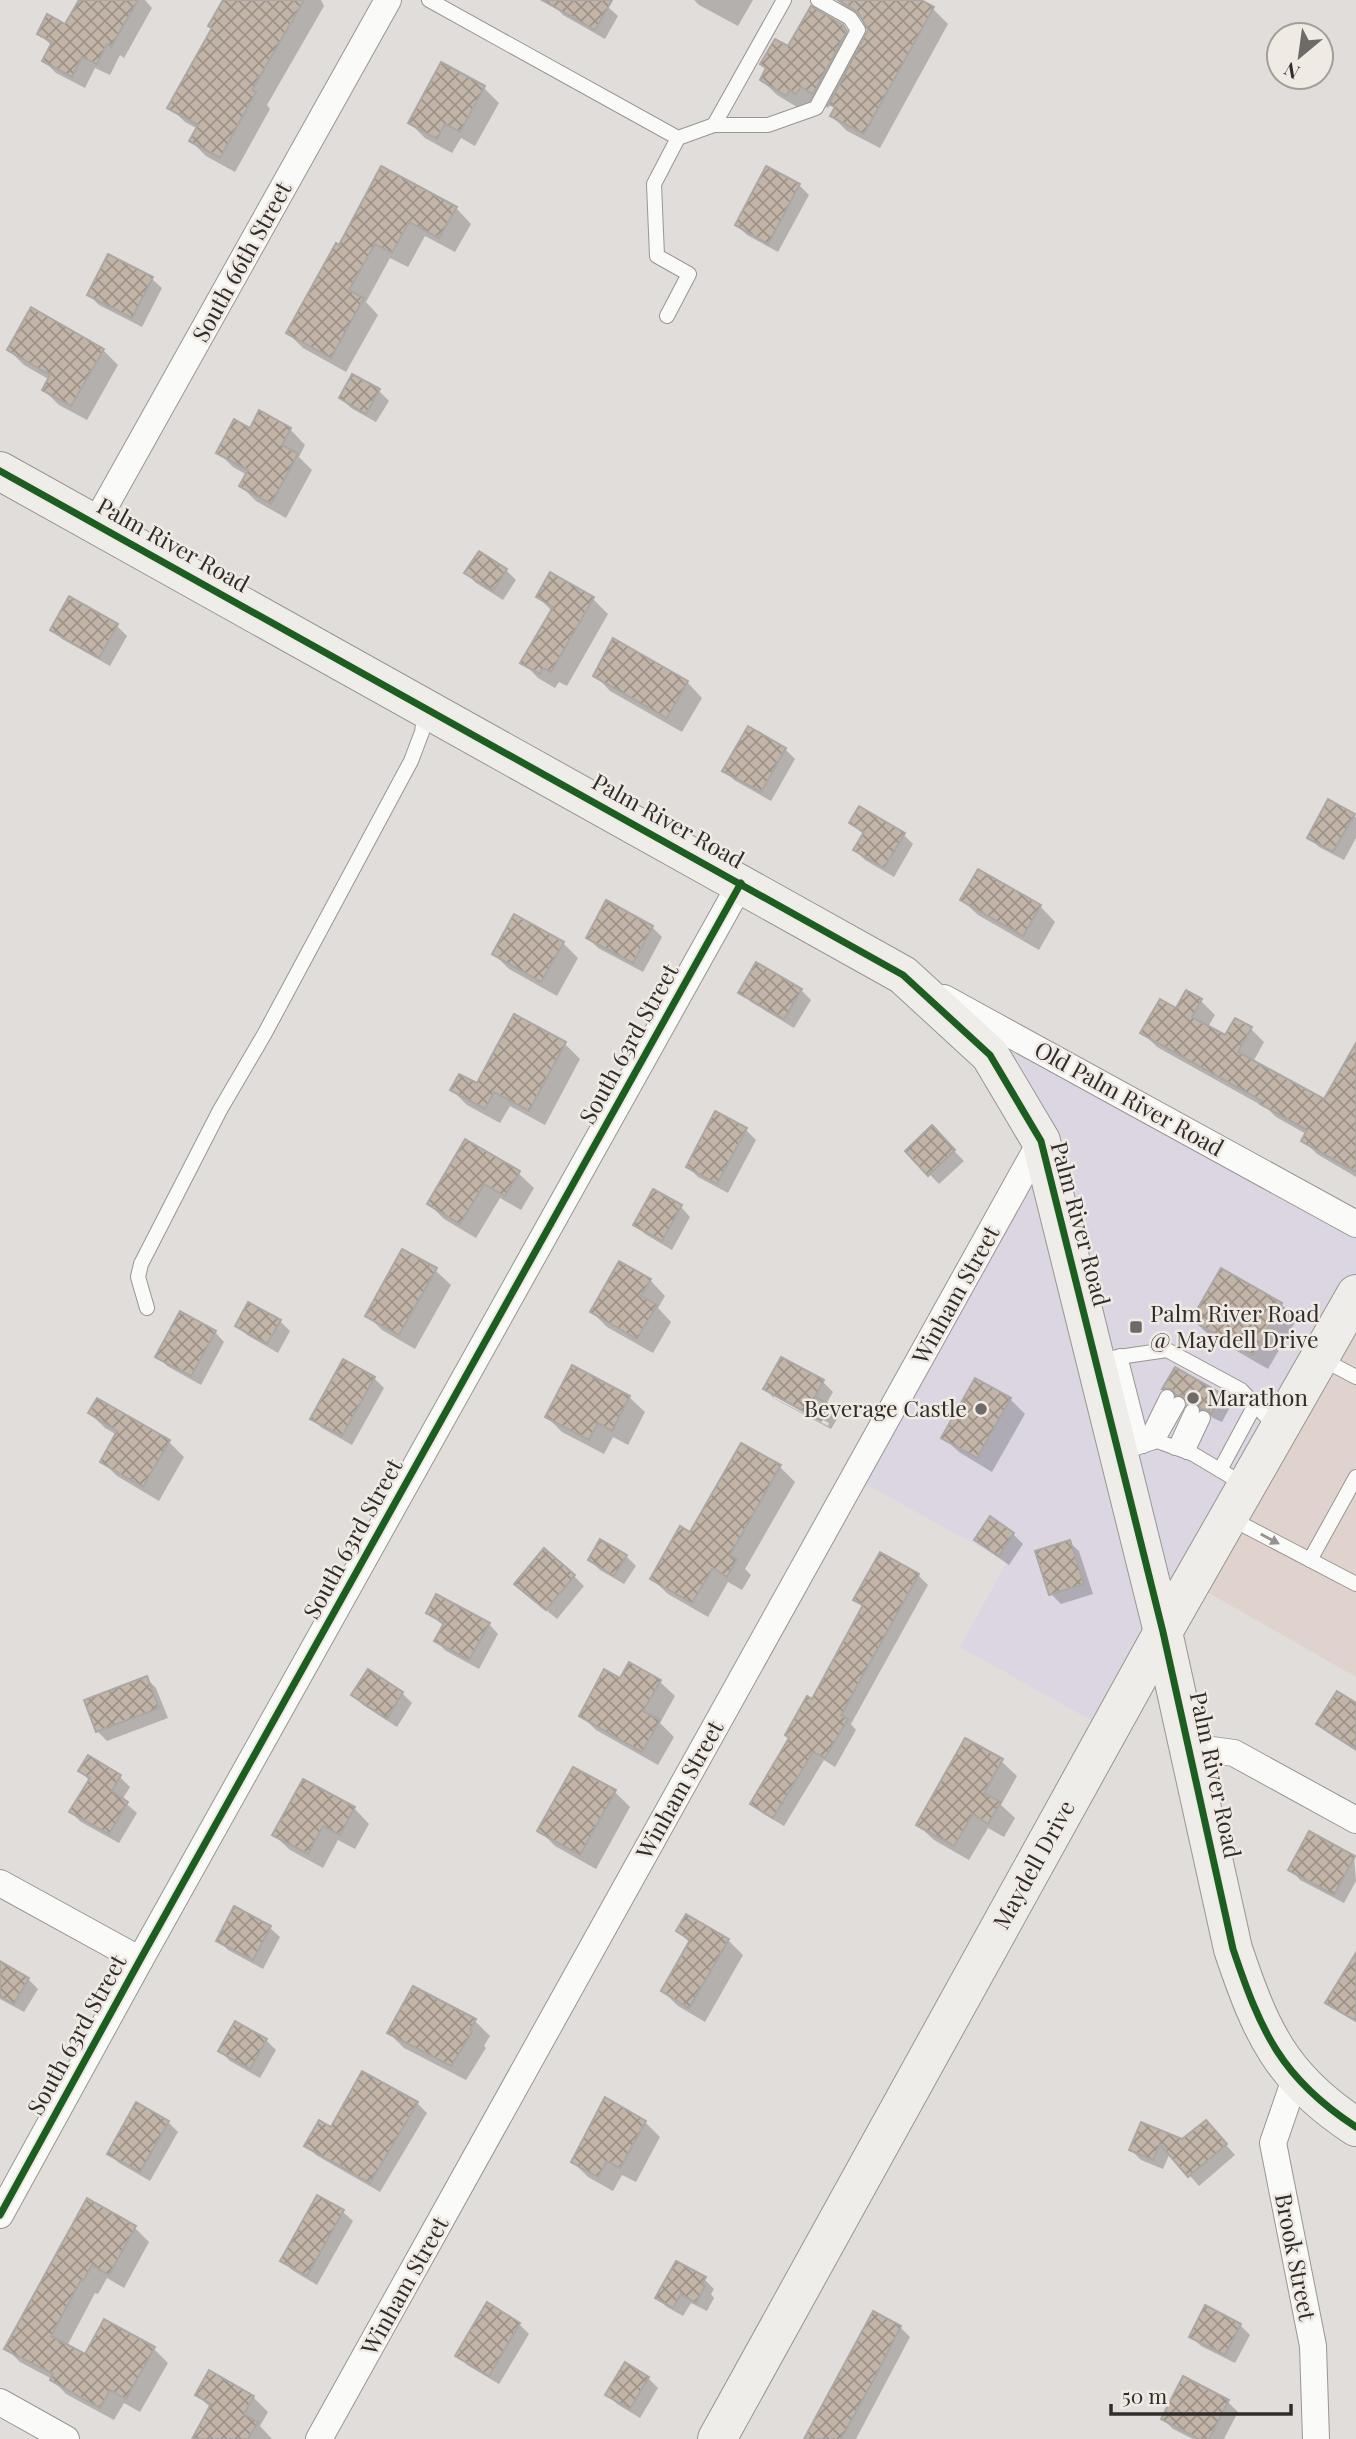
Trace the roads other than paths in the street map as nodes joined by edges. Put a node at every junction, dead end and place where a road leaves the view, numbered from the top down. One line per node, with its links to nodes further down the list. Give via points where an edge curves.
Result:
1 (388, 0): 9 (street, South 66th Street)
2 (429, 0): 6 (lane)
3 (784, 0): 5 (lane)
4 (818, 0): 5 (lane, via 850,18 858,30 816,108 768,125)
5 (714, 125): 6 (lane)
6 (678, 138): 7 (lane, via 654,184 657,256 688,274)
7 (667, 316)
8 (0, 471): 9 (street, Palm River Road)
9 (95, 524): 10 (street, Palm River Road)
10 (426, 708): 11 (street, Palm River Road); 16 (lane, via 411,761 141,1264 138,1277)
11 (741, 883): 12 (street, Palm River Road); 33 (street, South 63rd Street)
12 (903, 975): 13 (street, Palm River Road, via 990,1055); 14 (street, Old Palm River Road)
13 (1041, 1141): 18 (street, Palm River Road); 39 (street, Winham Street)
14 (1356, 1224)
15 (1356, 1294): 17 (street, Maydell Drive)
16 (147, 1308)
17 (1320, 1357): 19 (lane); 22 (street, Maydell Drive)
18 (1108, 1358): 22 (lane, via 1167,1350 1215,1383 1241,1390); 23 (street, Palm River Road)
19 (1356, 1377)
20 (1172, 1400): 23 (lane)
21 (1198, 1414): 24 (lane)
22 (1267, 1417): 26 (street, Maydell Drive)
23 (1140, 1447): 24 (lane); 29 (street, Palm River Road)
24 (1181, 1450): 26 (lane)
25 (1356, 1477): 27 (lane)
26 (1232, 1491): 27 (lane, one-way to 27); 29 (street, Maydell Drive)
27 (1310, 1560): 28 (lane)
28 (1356, 1584)
29 (1163, 1632): 30 (street, Palm River Road); 40 (street, Maydell Drive)
30 (1190, 1746): 31 (street, via 1234,1753); 34 (street, Palm River Road, via 1233,1949 1270,2042)
31 (1356, 1821)
32 (0, 1883): 33 (street)
33 (139, 1960): 36 (street, South 63rd Street)
34 (1296, 2079): 35 (street, Palm River Road); 41 (street, Brook Street, via 1273,2143 1313,2346)
35 (1356, 2127)
36 (0, 2215)
37 (0, 2402): 38 (street)
38 (66, 2439)
39 (319, 2439)
40 (717, 2439)
41 (1316, 2439)

